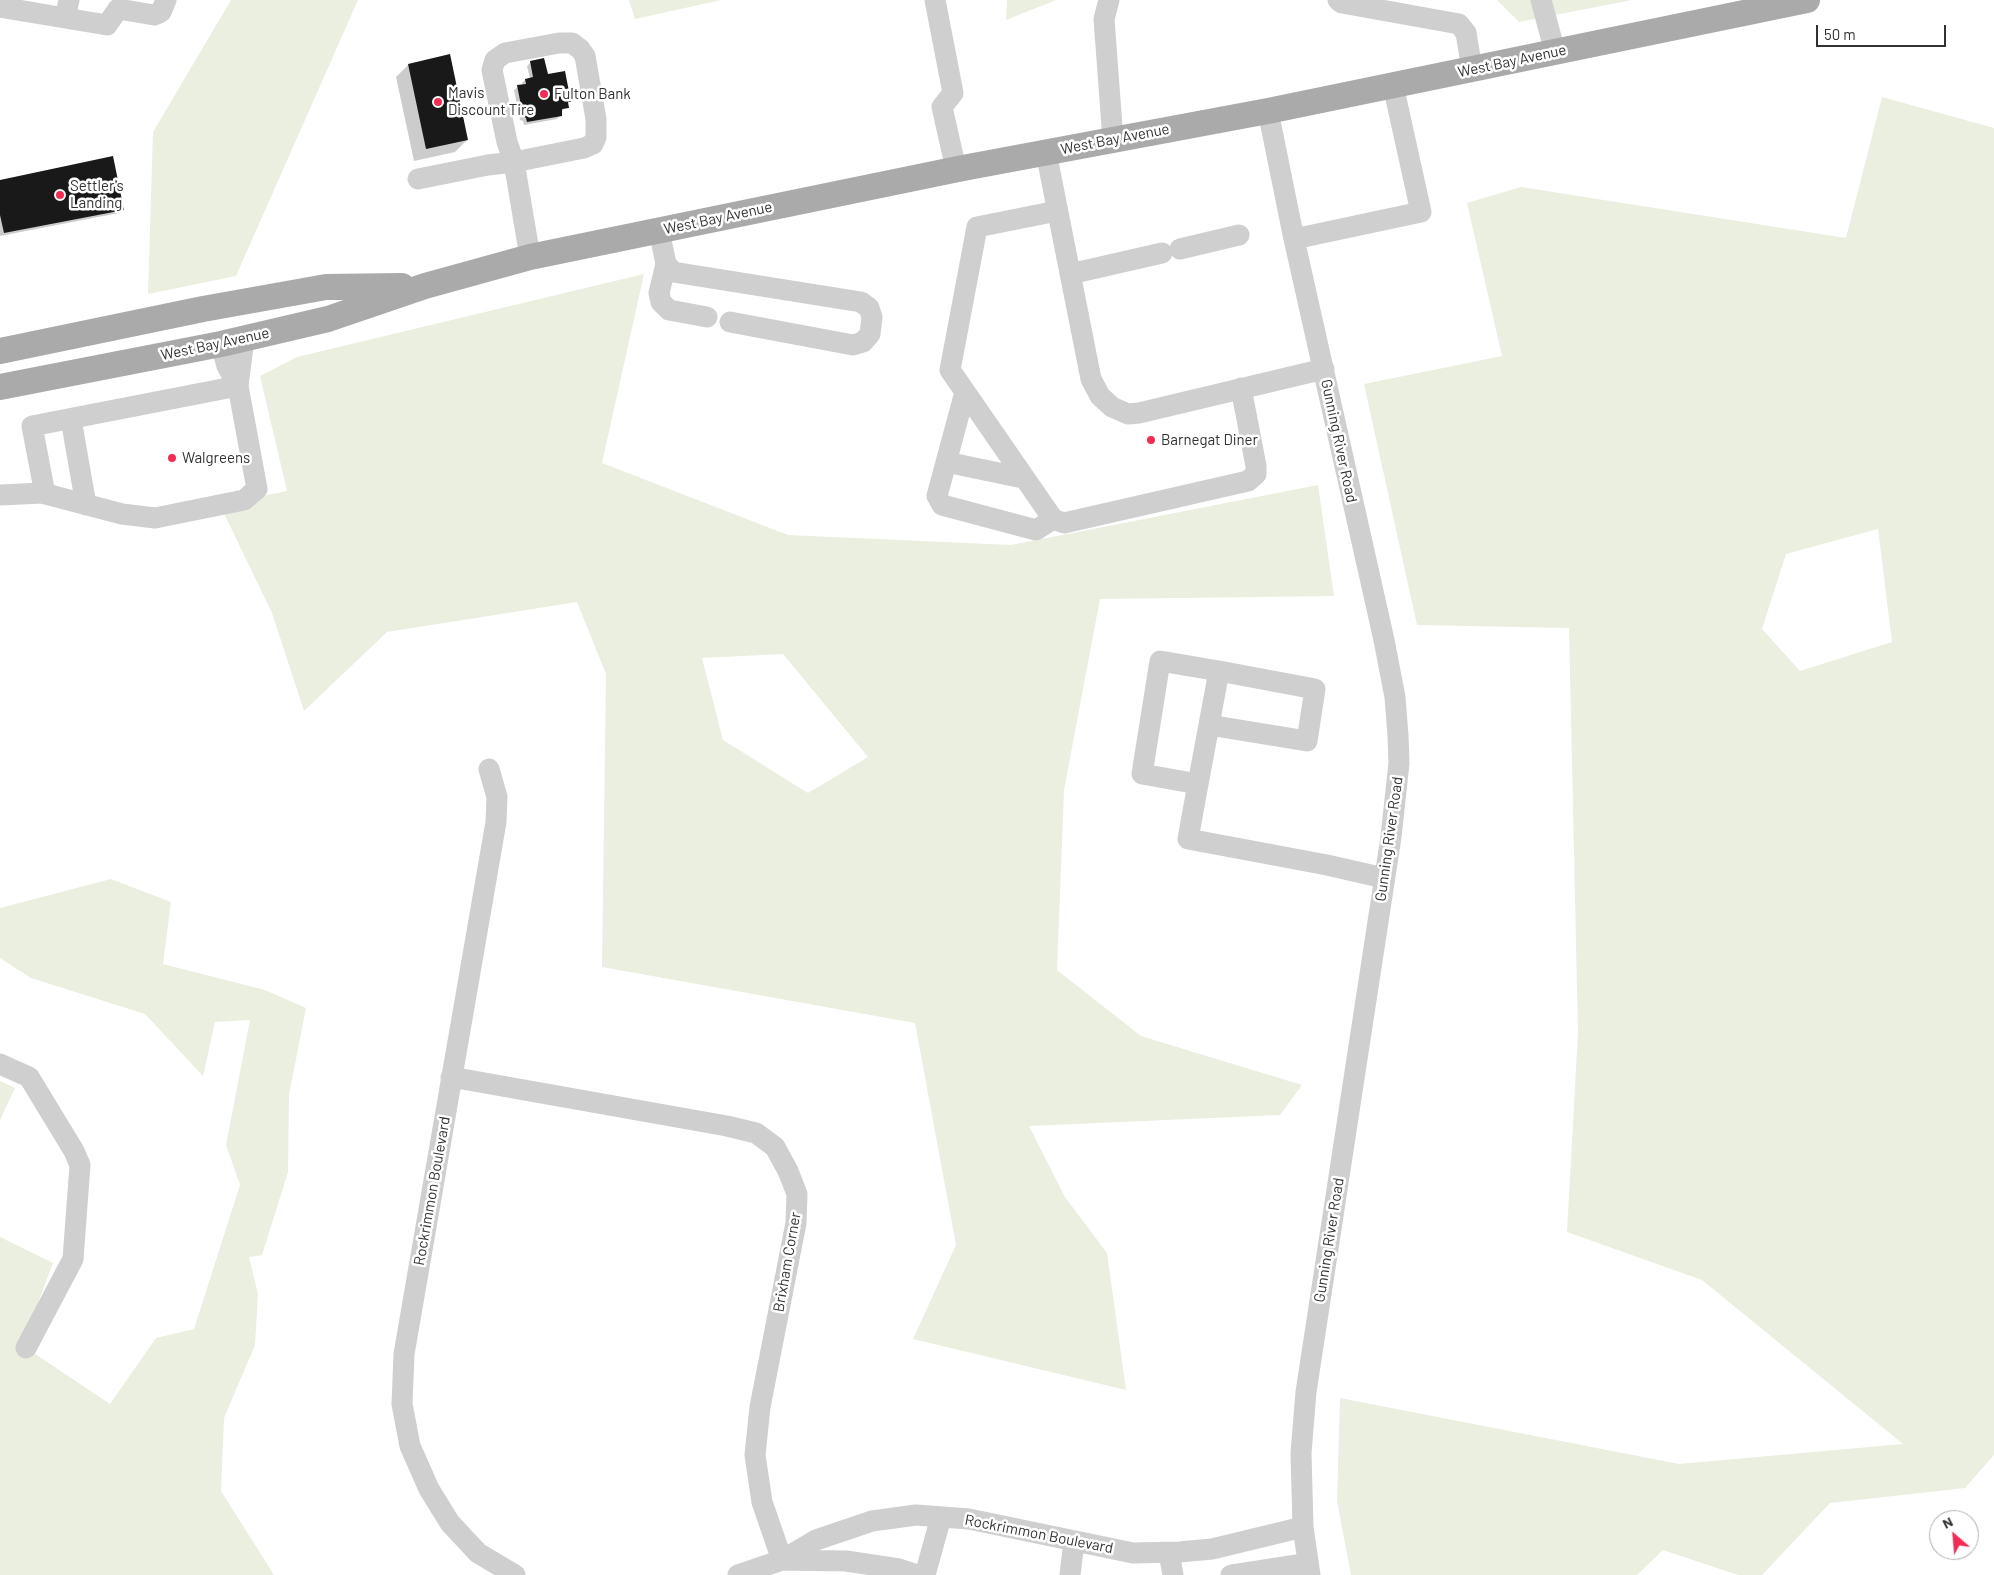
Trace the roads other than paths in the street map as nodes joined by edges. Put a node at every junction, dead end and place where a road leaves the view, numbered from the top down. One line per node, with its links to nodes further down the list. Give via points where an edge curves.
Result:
1 (166, 0): 8 (street, via 161,12 154,15 118,8 107,25)
2 (935, 0): 16 (street, via 953,93 942,107)
3 (1109, 0): 13 (street, via 1104,19)
4 (1338, 0): 10 (street, via 1459,24 1466,33)
5 (1542, 0): 9 (street)
6 (1807, 0): 9 (main road, West Bay Avenue)
7 (0, 7): 8 (street)
8 (67, 9)
9 (1555, 52): 10 (main road, West Bay Avenue)
10 (1472, 69): 11 (main road, West Bay Avenue)
11 (1393, 85): 12 (main road, West Bay Avenue); 21 (street, via 1421,212)
12 (1268, 111): 13 (main road, West Bay Avenue); 21 (street, Gunning River Road)
13 (1113, 140): 14 (main road, West Bay Avenue)
14 (1046, 152): 16 (main road, West Bay Avenue); 18 (street)
15 (514, 162): 15 (street, via 593,144 596,119 584,56 572,43 506,53 495,60 492,70); 17 (street); 22 (street)
16 (956, 169): 19 (main road, West Bay Avenue)
17 (418, 179)
18 (1057, 211): 24 (street); 35 (street, via 977,228 950,370)
19 (659, 230): 22 (main road, West Bay Avenue); 23 (street)
20 (1239, 235): 24 (street)
21 (1294, 239): 31 (street, Gunning River Road)
22 (530, 257): 25 (main road, West Bay Avenue)
23 (666, 264): 27 (street, via 659,293 662,302 669,310); 28 (street, via 673,272 682,274 861,302 869,308 872,317 870,334 863,342 853,345)
24 (1070, 274): 34 (street, via 1091,380 1100,396 1112,407 1128,414 1139,413)
25 (425, 286): 26 (main road, West Bay Avenue, via 326,287); 29 (main road, West Bay Avenue, via 328,319)
26 (288, 294): 29 (main road, via 242,316 231,325); 30 (main road, West Bay Avenue)
27 (707, 317)
28 (730, 322)
29 (232, 341): 32 (street, via 226,366); 33 (main road, West Bay Avenue)
30 (0, 351)
31 (1324, 369): 34 (street); 47 (street, Gunning River Road, via 1395,697 1399,763)
32 (238, 386): 36 (street); 41 (street, via 257,489 244,500 155,518 122,514)
33 (0, 387)
34 (1241, 388): 42 (street, via 1256,466 1256,474 1248,481 1064,523)
35 (965, 392): 37 (street); 38 (street)
36 (71, 419): 39 (street, via 32,426); 41 (street)
37 (946, 462): 38 (street, via 1018,478); 42 (street, via 937,496 942,506 1036,530)
38 (1022, 475): 42 (street)
39 (46, 494): 40 (street); 41 (street)
40 (0, 495)
41 (86, 504)
42 (1052, 519)
43 (1219, 671): 44 (street); 44 (street, via 1315,689 1306,741); 46 (street, via 1160,661 1142,774)
44 (1209, 725): 46 (street)
45 (489, 770): 49 (street, Rockrimmon Boulevard, via 497,797 496,822)
46 (1198, 784): 47 (street, via 1188,838)
47 (1384, 878): 52 (street, Gunning River Road, via 1306,1392 1301,1454)
48 (0, 1064): 50 (street, via 29,1077 80,1165 73,1259)
49 (451, 1077): 55 (street, Brixham Corner, via 727,1126 756,1133 775,1147 797,1194 796,1223 760,1407 755,1455 762,1502); 57 (street, Rockrimmon Boulevard, via 404,1354 402,1404 410,1446 429,1489 450,1523 478,1554)
50 (26, 1348)
51 (940, 1517): 53 (street, Rockrimmon Boulevard, via 969,1519); 55 (street, Rockrimmon Boulevard, via 916,1515 872,1520 816,1540); 60 (street)
52 (1302, 1527): 54 (street, Rockrimmon Boulevard, via 1212,1549); 56 (street, Gunning River Road)
53 (1074, 1541): 54 (street, Rockrimmon Boulevard, via 1133,1552); 61 (street)
54 (1169, 1553): 62 (street)
55 (782, 1560): 58 (street, Rockrimmon Boulevard); 59 (street, Rockrimmon Boulevard, via 846,1561)
56 (1309, 1569): 63 (street)
57 (515, 1575)
58 (738, 1575)
59 (918, 1575)
60 (925, 1575)
61 (1070, 1575)
62 (1173, 1575)
63 (1231, 1575)

